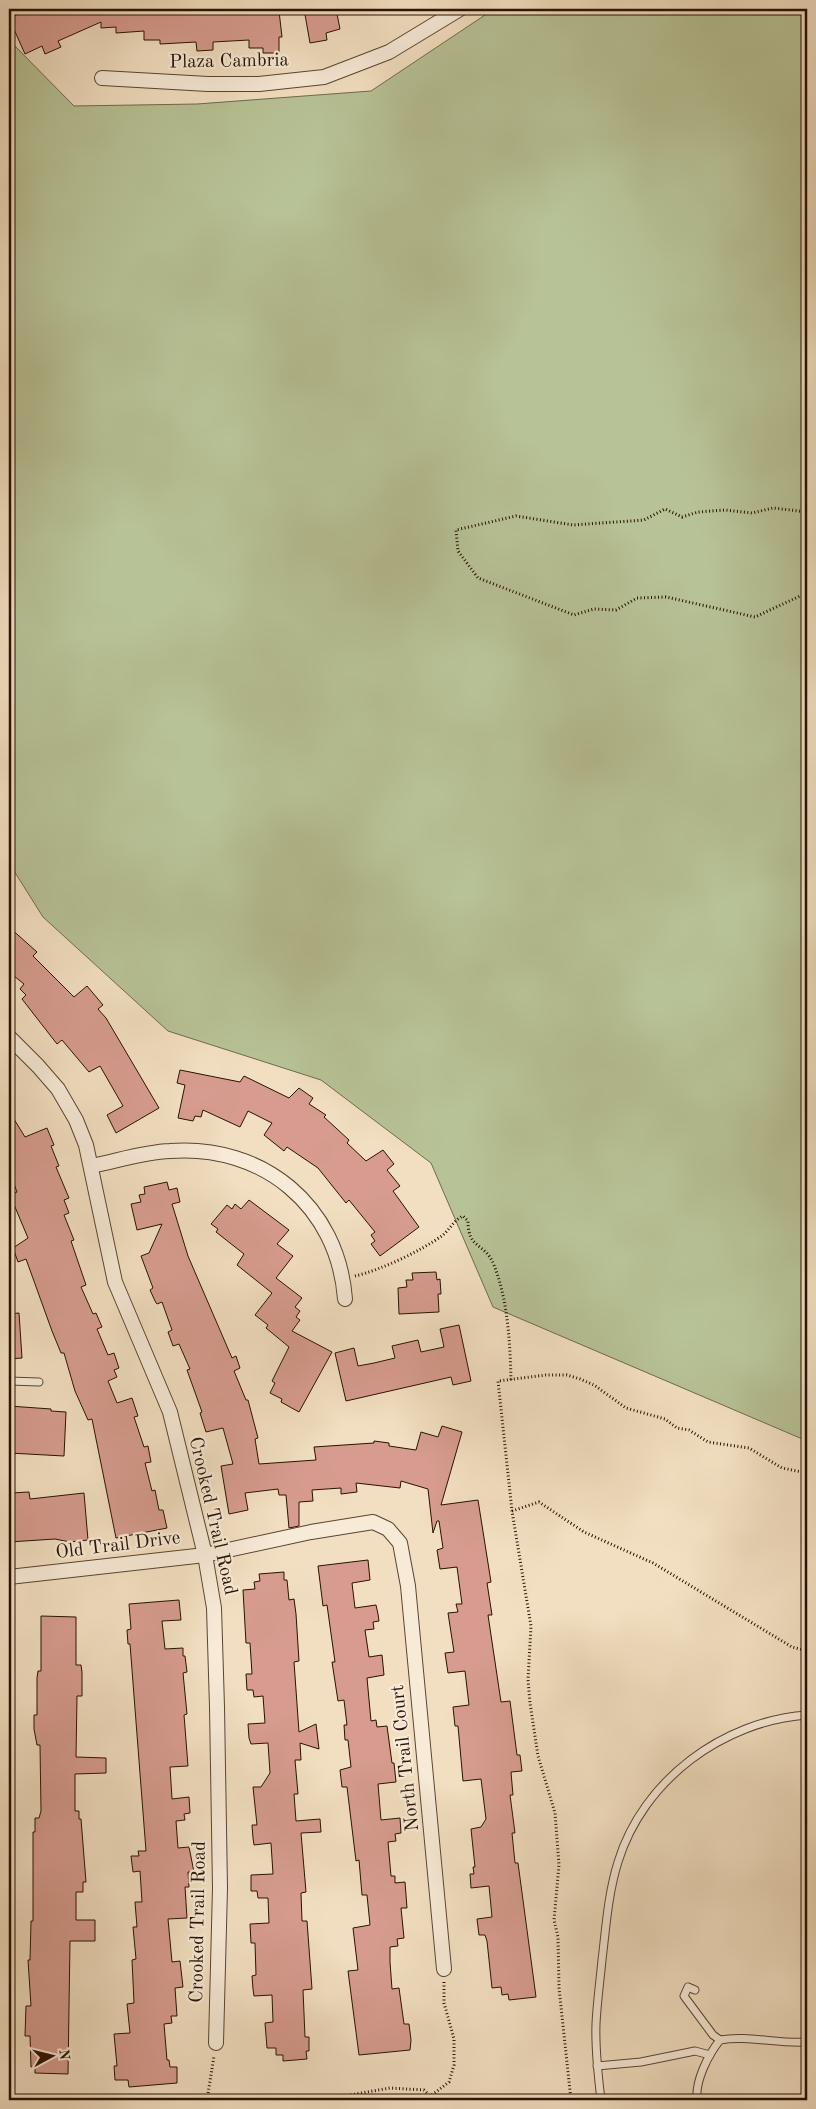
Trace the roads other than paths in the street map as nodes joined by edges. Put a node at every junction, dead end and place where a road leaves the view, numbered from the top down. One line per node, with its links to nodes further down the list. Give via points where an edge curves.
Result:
1 (460, 9): 2 (street, Plaza Cambria, via 389,52 324,77 259,84)
2 (102, 78)
3 (9, 1037): 4 (street, Crooked Trail Road, via 38,1066 66,1102 86,1145)
4 (91, 1166): 5 (street, via 169,1150 188,1150 225,1156 258,1167 288,1185 315,1212 334,1244 344,1279); 9 (street, Crooked Trail Road, via 115,1282 170,1412)
5 (345, 1299)
6 (9, 1381): 7 (lane)
7 (39, 1382)
8 (400, 1543): 9 (street, Old Trail Drive, via 388,1529 373,1522 334,1527); 12 (street, North Trail Court, via 408,1586)
9 (205, 1555): 10 (street, Old Trail Drive); 16 (street, Crooked Trail Road, via 214,1608 217,1698 220,1888)
10 (9, 1576)
11 (807, 1715): 18 (lane, via 758,1724 718,1742 676,1772 651,1798 638,1818 618,1860 608,1906 596,2024)
12 (444, 1970)
13 (695, 1990): 14 (lane, via 688,1987 684,1996)
14 (720, 2040): 15 (lane, via 736,2037 774,2043); 17 (lane)
15 (807, 2042)
16 (216, 2043)
17 (710, 2054): 18 (lane, via 695,2051 641,2062); 20 (lane, via 697,2090)
18 (598, 2066): 19 (lane)
19 (601, 2100)
20 (697, 2100)

